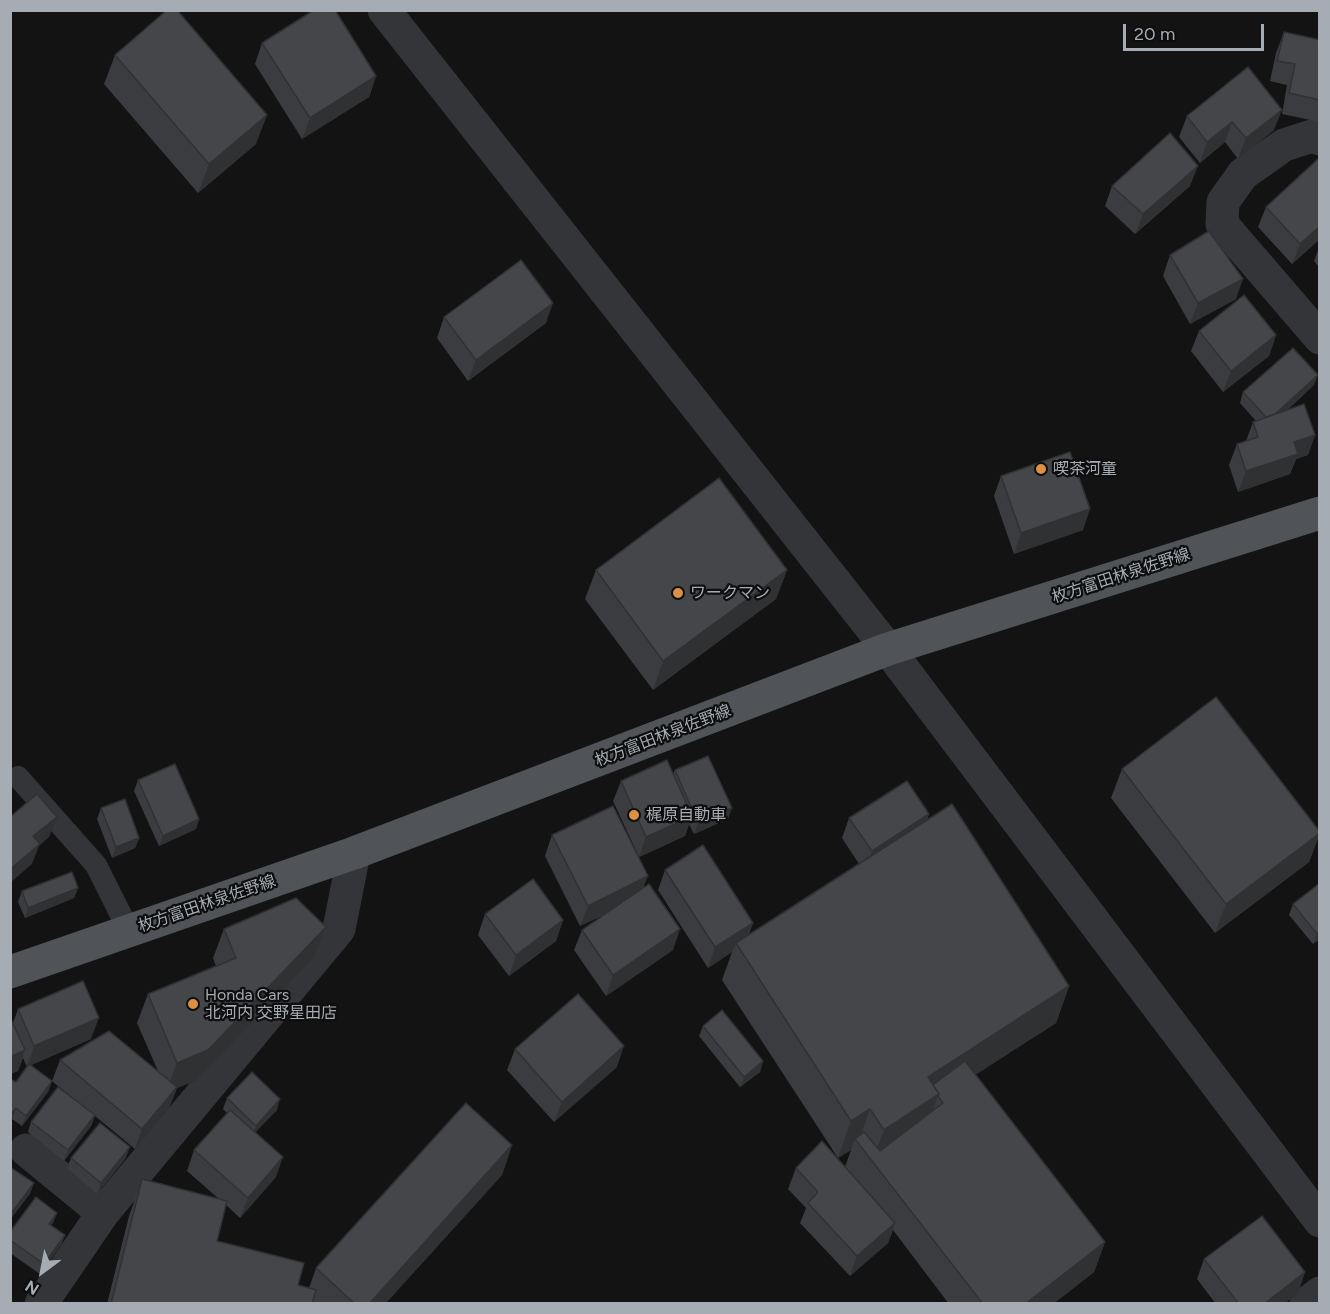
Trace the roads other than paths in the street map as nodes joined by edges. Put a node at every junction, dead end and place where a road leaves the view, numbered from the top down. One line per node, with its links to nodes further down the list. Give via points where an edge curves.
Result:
1 (384, 10): 5 (street)
2 (1320, 139): 3 (street, via 1312,136 1284,145 1243,174 1223,202 1222,224)
3 (1320, 338)
4 (1320, 513): 5 (main road, 枚方富田林泉佐野線)
5 (888, 649): 7 (main road, 枚方富田林泉佐野線); 12 (street)
6 (18, 777): 8 (lane, via 96,865)
7 (354, 854): 8 (main road, 枚方富田林泉佐野線); 11 (street, via 339,929)
8 (129, 931): 9 (main road, 枚方富田林泉佐野線)
9 (10, 972)
10 (26, 1150): 11 (street)
11 (104, 1213): 14 (street)
12 (1320, 1221)
13 (1320, 1293): 15 (street)
14 (41, 1304)
15 (1306, 1304)

